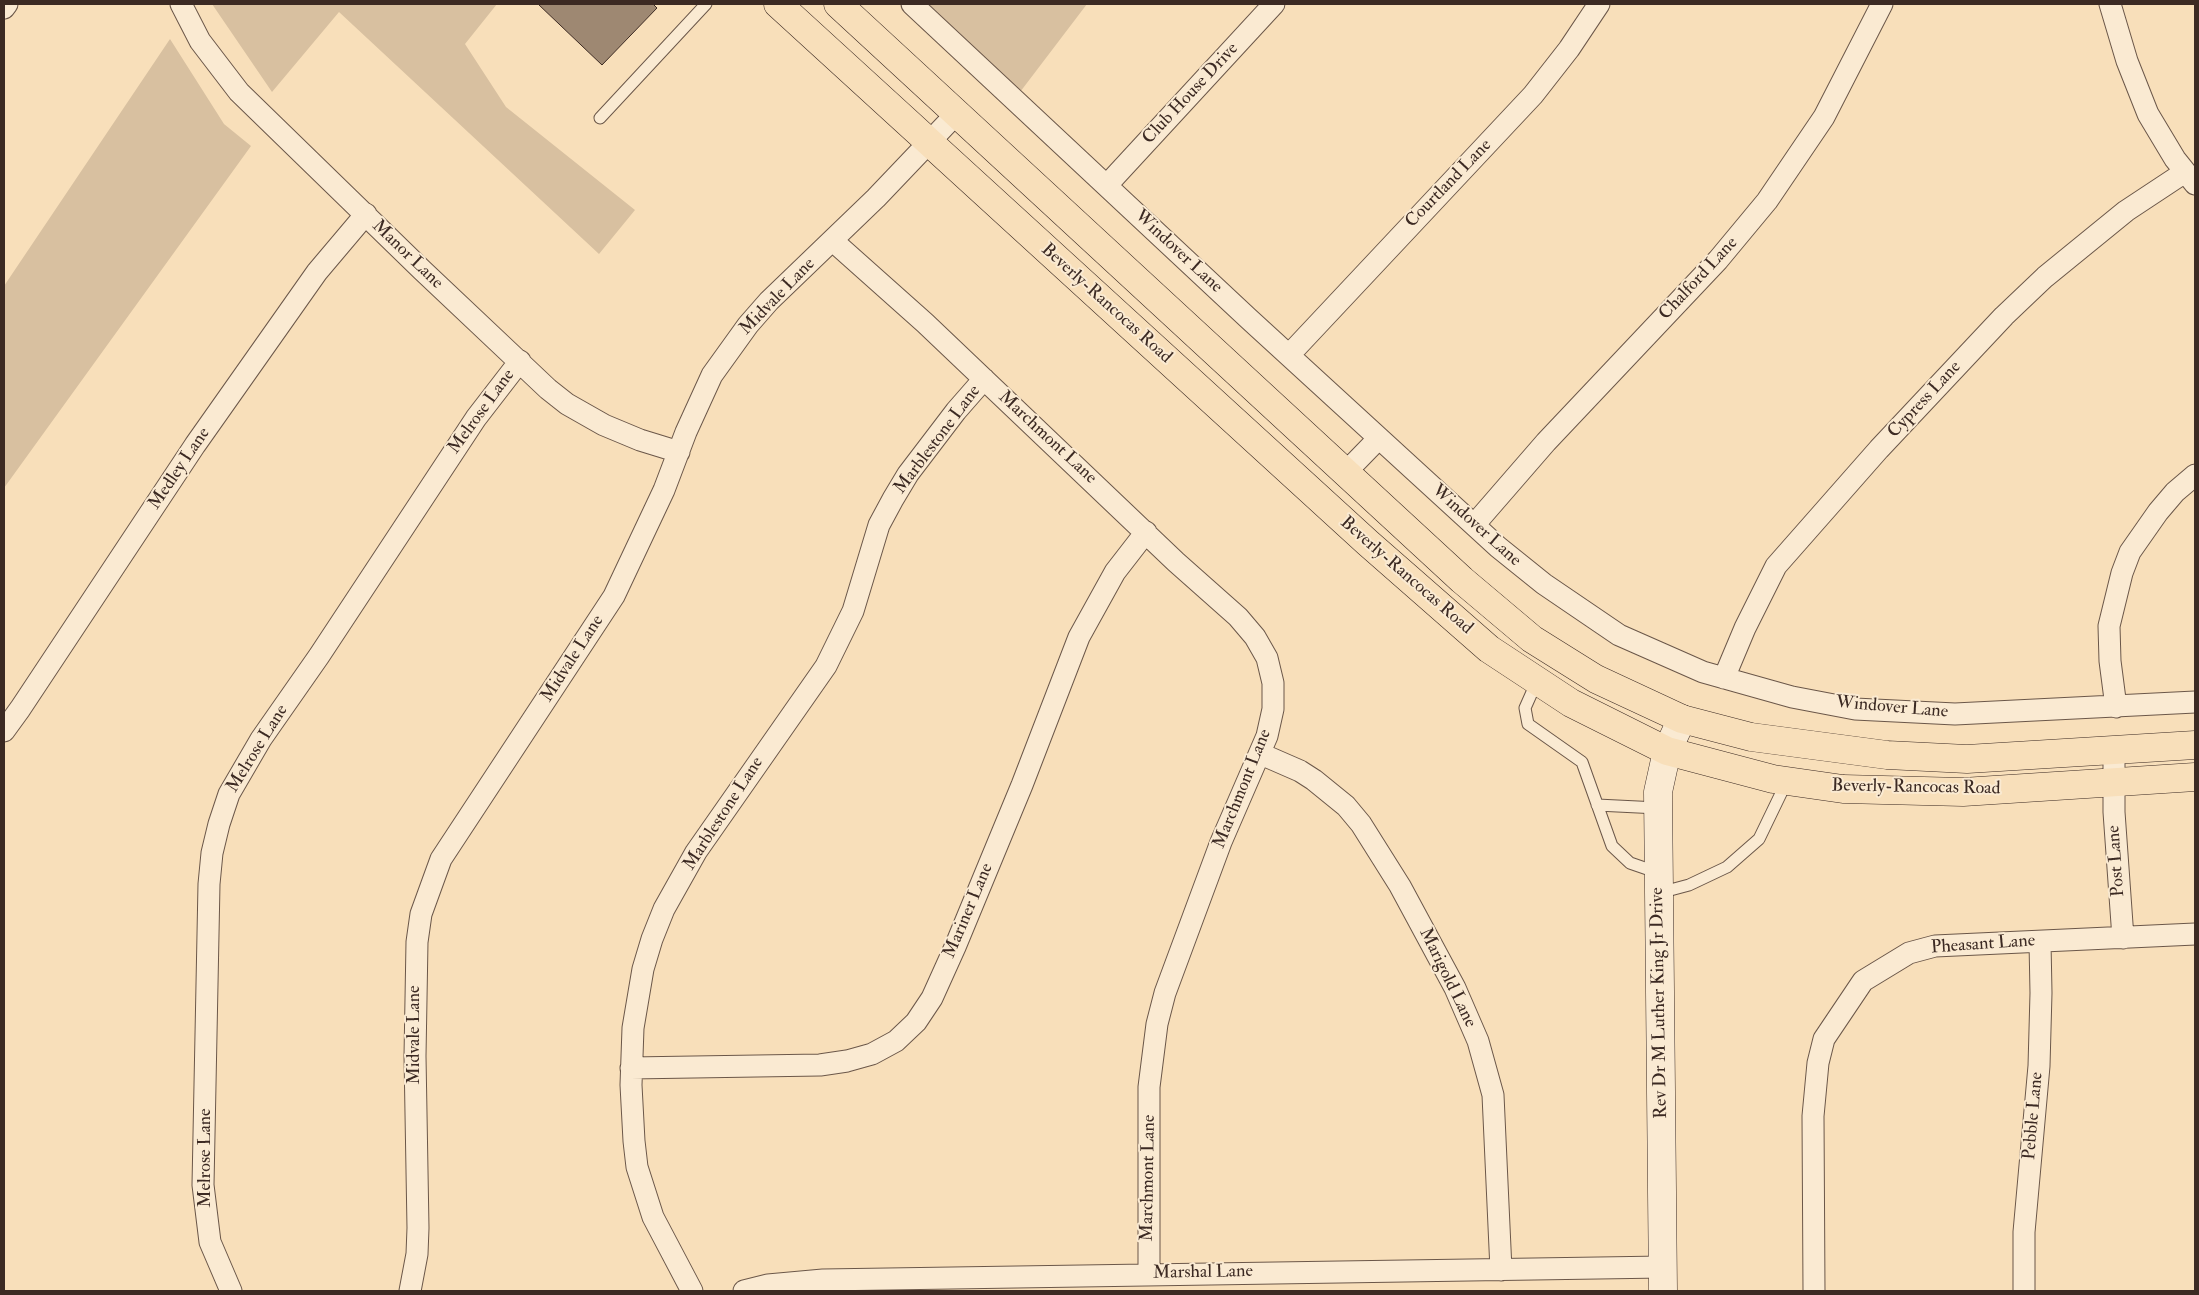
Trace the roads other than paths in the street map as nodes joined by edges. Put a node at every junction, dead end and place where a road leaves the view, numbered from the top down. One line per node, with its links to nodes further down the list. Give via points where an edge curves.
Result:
1 (7, 4): 11 (street)
2 (181, 4): 17 (street, Manor Lane, via 200,41 239,92)
3 (706, 4): 13 (lane)
4 (778, 4): 14 (main road, Beverly-Rancocas Road)
5 (838, 4): 12 (main road, Beverly-Rancocas Road)
6 (912, 4): 16 (street, Windover Lane)
7 (1274, 4): 16 (street, Club House Drive)
8 (1599, 4): 19 (street, Courtland Lane, via 1569,49 1532,95)
9 (1882, 4): 27 (street, Chalford Lane, via 1824,117 1762,208)
10 (2110, 4): 15 (street, via 2148,114)
11 (4, 8)
12 (956, 113): 14 (street, Midvale Lane); 25 (main road, Beverly-Rancocas Road)
13 (600, 118)
14 (930, 143): 18 (street, Midvale Lane); 21 (main road, Beverly-Rancocas Road)
15 (2190, 178): 29 (street, Cypress Lane, via 2126,211 2045,277 1878,449 1776,566)
16 (1107, 184): 19 (street, Windover Lane)
17 (366, 214): 20 (street, Manor Lane); 34 (street, Medley Lane, via 317,272 195,445)
18 (833, 241): 22 (street, Marchmont Lane); 24 (street, Midvale Lane, via 748,325 712,375)
19 (1289, 355): 23 (street, Windover Lane)
20 (520, 361): 24 (street, Manor Lane, via 548,389 586,416 640,440); 52 (street, Melrose Lane, via 476,418 319,656 260,739 229,794 219,824 209,884 203,1185 210,1242)
21 (1183, 374): 25 (main road, via 1209,378 1231,388 1307,459 1326,470); 30 (main road, Beverly-Rancocas Road, via 1489,649)
22 (984, 379): 28 (street, Marchmont Lane); 48 (street, Marblestone Lane, via 908,474 879,525 853,611 826,666 696,852 664,909 643,968 633,1028)
23 (1379, 438): 25 (street); 27 (street, Windover Lane)
24 (679, 452): 53 (street, Midvale Lane, via 614,596 441,859 421,914 415,998 418,1228)
25 (1346, 472): 33 (main road, Beverly-Rancocas Road, via 1462,580 1532,639 1596,679)
26 (2195, 475): 32 (street, via 2158,512 2130,552 2122,573 2109,626)
27 (1474, 525): 29 (street, Windover Lane, via 1544,584 1619,635 1674,661)
28 (1146, 532): 38 (street, Marchmont Lane, via 1238,617 1267,658 1273,683 1273,709); 48 (street, Mariner Lane, via 1111,579 1078,637 1022,785 955,947 932,998 916,1022 896,1041 872,1054 847,1061 802,1066)
29 (1724, 678): 32 (street, Windover Lane, via 1855,709 1955,714)
30 (1537, 681): 37 (main road, Beverly-Rancocas Road, via 1571,704); 42 (lane, via 1524,708 1528,724 1582,762)
31 (2195, 702): 32 (street, Windover Lane)
32 (2116, 707)
33 (1682, 719): 36 (main road, Beverly-Rancocas Road, via 1751,737 1887,755 1967,759); 37 (street, Rev Dr M Luther King Jr Drive)
34 (4, 731)
35 (2195, 744): 36 (main road, Beverly-Rancocas Road)
36 (2114, 750): 41 (street, Post Lane)
37 (1667, 751): 40 (main road, Beverly-Rancocas Road); 43 (street, Rev Dr M Luther King Jr Drive)
38 (1261, 754): 49 (street, Marigold Lane, via 1300,770 1346,806 1361,824 1400,886 1455,988 1478,1041 1493,1095); 50 (street, Marchmont Lane, via 1221,842 1157,1024 1150,1087)
39 (2195, 777): 41 (main road, Beverly-Rancocas Road)
40 (1787, 781): 41 (main road, Beverly-Rancocas Road, via 1843,790 1963,792); 44 (lane, via 1758,839 1727,867 1688,885)
41 (2113, 784): 46 (street, Post Lane)
42 (1597, 805): 43 (lane); 44 (lane, via 1612,846)
43 (1658, 808): 44 (street, Rev Dr M Luther King Jr Drive)
44 (1659, 883): 51 (street, Rev Dr M Luther King Jr Drive)
45 (2195, 934): 46 (street, Pheasant Lane)
46 (2123, 938): 47 (street, Pheasant Lane)
47 (2040, 942): 56 (street, Pheasant Lane, via 1953,945 1909,953 1863,981 1837,1017 1824,1039 1814,1090); 57 (street, Pebble Lane, via 2039,1066 2024,1232)
48 (632, 1068): 54 (street, Marblestone Lane, via 634,1141 642,1185 663,1239)
49 (1501, 1270): 50 (street, Marshal Lane); 51 (street, Marshal Lane)
50 (1149, 1274): 55 (street, Marshal Lane, via 795,1281)
51 (1663, 1279)
52 (231, 1291)
53 (410, 1291)
54 (692, 1291)
55 (744, 1291)
56 (1814, 1291)
57 (2024, 1291)

